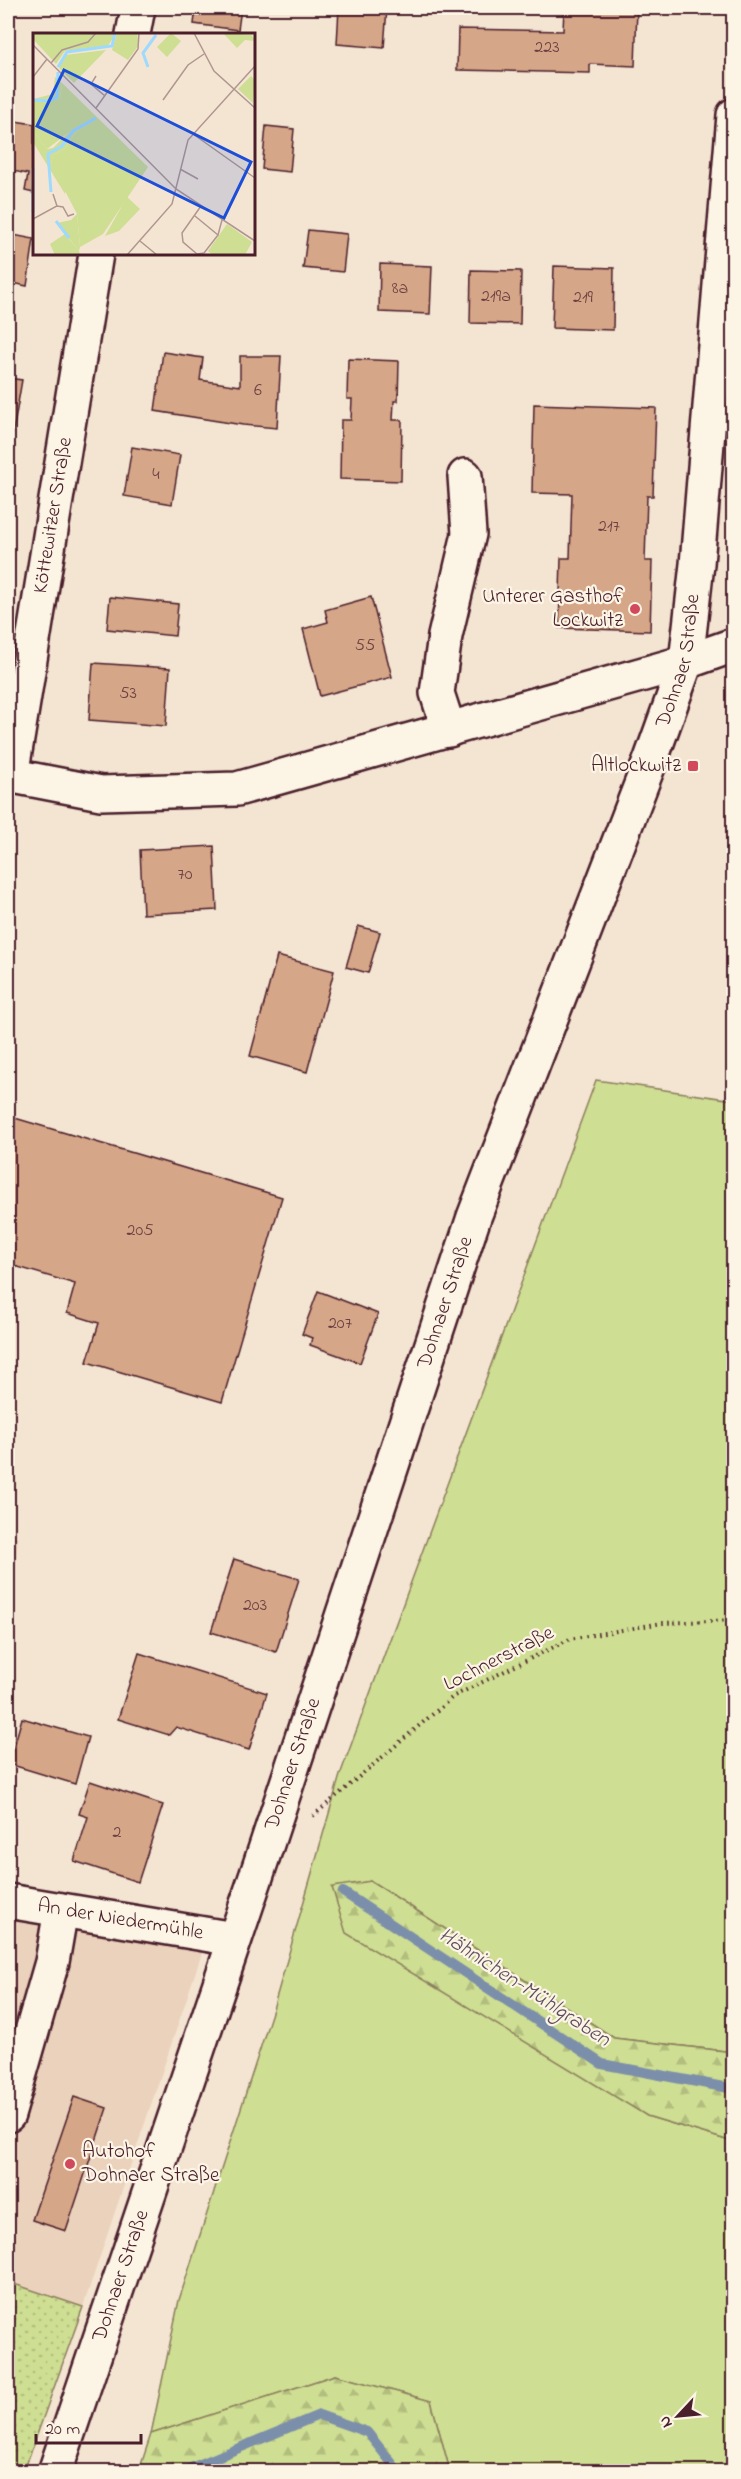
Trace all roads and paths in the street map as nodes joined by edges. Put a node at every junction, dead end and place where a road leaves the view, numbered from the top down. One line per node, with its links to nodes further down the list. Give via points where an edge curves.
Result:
1 (138, 8): 2 (main road)
2 (133, 33)
3 (734, 116): 5 (main road, Dohnaer Straße)
4 (96, 255): 10 (main road, Köttewitzer Straße)
5 (726, 298): 8 (main road, Dohnaer Straße)
6 (465, 476): 9 (main road, via 469,534 445,636 437,693)
7 (734, 645): 8 (main road)
8 (686, 662): 9 (main road); 15 (main road, Dohnaer Straße, via 474,1217)
9 (449, 730): 10 (main road, via 237,789 101,793)
10 (9, 776)
11 (734, 1620): 12 (path, Lochnerstraße, via 662,1623 570,1639 454,1696)
12 (308, 1820)
13 (8, 1900): 14 (main road, An der Niedermühle)
14 (61, 1910): 15 (main road, An der Niedermühle); 16 (main road, via 52,1962)
15 (234, 1939): 17 (main road, Dohnaer Straße)
16 (8, 2115)
17 (55, 2472)

